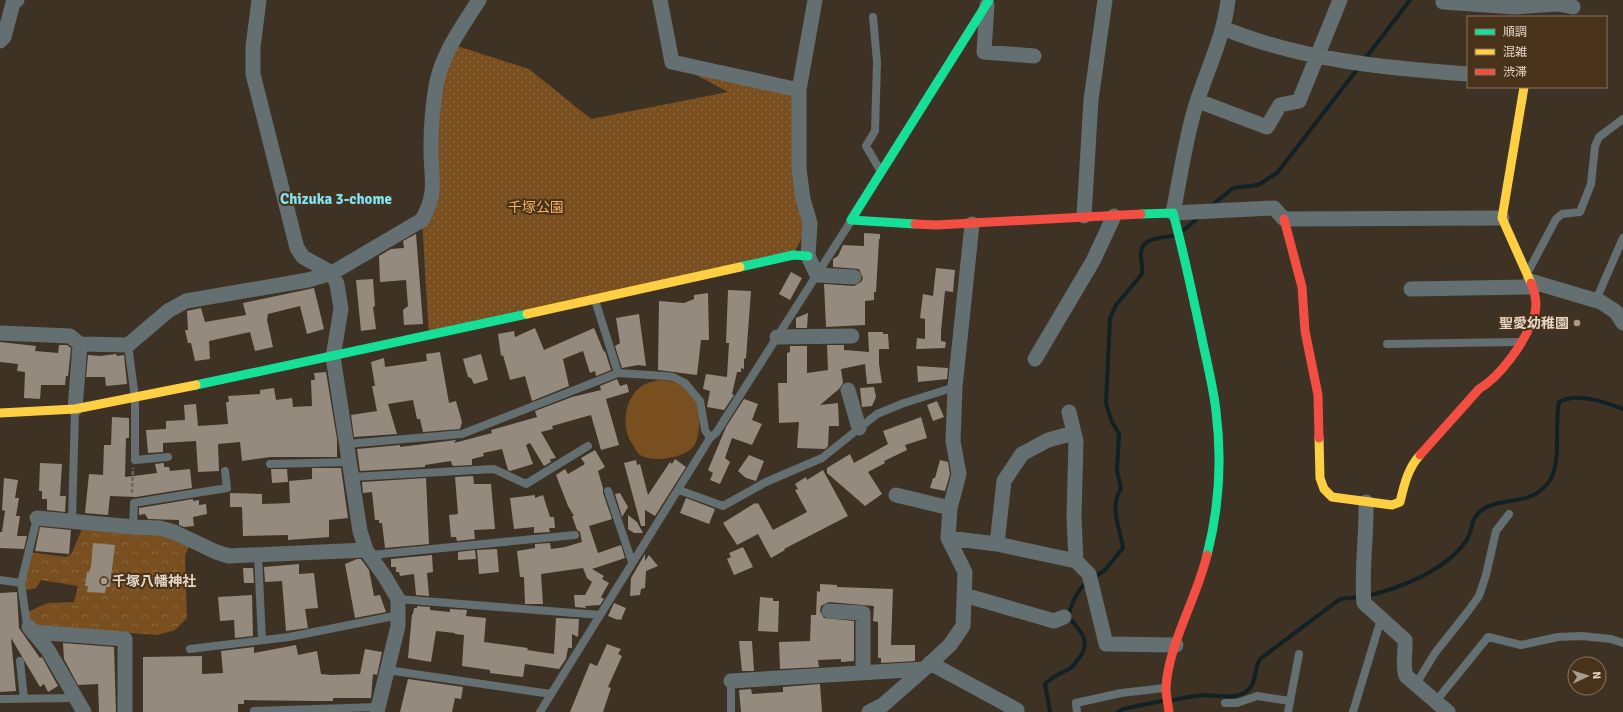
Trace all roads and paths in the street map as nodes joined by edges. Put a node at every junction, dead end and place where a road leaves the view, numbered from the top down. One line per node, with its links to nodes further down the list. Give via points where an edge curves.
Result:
1 (17, 0): 14 (street, via 13,3 4,37)
2 (259, 0): 32 (street, via 254,74 297,248 303,257)
3 (480, 0): 32 (street, via 451,44 439,74 432,120 434,181 430,207 422,220)
4 (660, 0): 19 (street, via 672,62)
5 (815, 0): 19 (street)
6 (1104, 0): 24 (street, via 1091,100)
7 (1228, 0): 13 (street)
8 (1340, 0): 16 (street)
9 (988, 1): 15 (street, via 984,52); 22 (street)
10 (1444, 2): 11 (street, via 1514,7 1558,4)
11 (1572, 8)
12 (873, 17): 22 (lane, via 877,62 875,131 866,146)
13 (1223, 28): 16 (street, via 1244,37); 20 (street)
14 (0, 41)
15 (1034, 56)
16 (1318, 56): 17 (street, via 1374,65); 20 (street, via 1299,101 1280,105 1267,127)
17 (1467, 74)
18 (1524, 88): 26 (street)
19 (799, 90): 31 (street, via 799,169 803,199 810,223)
20 (1198, 101): 23 (street, via 1187,140)
21 (1623, 119): 35 (lane, via 1599,137 1595,146 1591,184 1580,212 1562,214 1556,219)
22 (881, 172): 27 (street)
23 (1173, 213): 25 (street); 28 (street, via 1274,208); 96 (street, via 1190,280 1216,410 1219,443 1219,477 1211,540 1203,572)
24 (1084, 216): 25 (street); 29 (street)
25 (1114, 216): 48 (street, via 1093,261)
26 (1502, 218): 28 (street); 35 (street)
27 (851, 220): 29 (street, via 936,225); 33 (lane)
28 (1284, 220): 70 (street, via 1302,287 1305,331 1318,395 1320,478 1324,489 1332,497)
29 (972, 224): 50 (street)
30 (1623, 238): 38 (lane)
31 (808, 256): 33 (street); 37 (street, via 793,255)
32 (332, 273): 46 (street, via 308,280 186,301 168,311); 47 (street, via 337,284 341,309)
33 (817, 275): 34 (street); 42 (lane)
34 (854, 277)
35 (1530, 280): 36 (street); 38 (street); 43 (street, via 1536,298 1534,318)
36 (1411, 289)
37 (595, 300): 47 (street); 49 (lane)
38 (1596, 300): 39 (street, via 1616,312)
39 (1623, 323)
40 (0, 333): 44 (street, via 70,336)
41 (852, 336): 42 (street)
42 (777, 337): 58 (lane, via 716,433)
43 (1520, 342): 45 (lane); 70 (street, via 1491,382 1478,389 1414,461 1404,480 1400,502 1392,505)
44 (80, 344): 46 (street); 53 (street)
45 (1387, 344)
46 (128, 345): 52 (lane)
47 (333, 357): 52 (street); 59 (street)
48 (1035, 359)
49 (618, 373): 58 (lane, via 665,376 685,383 700,401 705,430); 59 (lane, via 462,434)
50 (955, 387): 56 (lane, via 877,414); 72 (street, via 953,441 958,474)
51 (848, 390): 56 (street)
52 (135, 398): 53 (street); 62 (lane)
53 (75, 409): 55 (street); 75 (lane)
54 (1069, 412): 57 (street)
55 (0, 413)
56 (859, 428): 67 (lane, via 822,458 766,482 722,506)
57 (1074, 433): 79 (street, via 1048,440 1022,454 1004,481); 82 (street)
58 (710, 438): 67 (lane)
59 (347, 444): 63 (street)
60 (588, 446): 66 (lane, via 526,484 494,469)
61 (168, 457): 62 (lane)
62 (135, 460): 71 (path, via 132,499)
63 (350, 462): 64 (lane); 66 (street)
64 (270, 464)
65 (225, 471): 71 (lane, via 227,488)
66 (352, 477): 80 (street, via 360,531)
67 (679, 490): 83 (lane)
68 (608, 491): 83 (lane)
69 (896, 495): 72 (street)
70 (1366, 502): 92 (street, via 1363,596)
71 (134, 503): 76 (lane)
72 (950, 508): 78 (street)
73 (1509, 514): 104 (lane, via 1496,531 1486,575 1478,596 1434,653)
74 (37, 518): 75 (street); 85 (lane)
75 (72, 521): 76 (street)
76 (133, 527): 81 (street, via 160,528 174,532 229,556)
77 (575, 536): 80 (lane)
78 (948, 538): 79 (street); 86 (street, via 965,572)
79 (997, 544): 82 (street)
80 (368, 553): 81 (street); 87 (street)
81 (258, 555): 94 (lane)
82 (1076, 561): 96 (street, via 1089,574 1106,644)
83 (632, 562): 90 (lane)
84 (0, 580): 85 (lane)
85 (21, 583): 93 (lane)
86 (964, 595): 91 (street, via 1048,620 1054,621); 100 (street, via 963,626 950,645)
87 (398, 599): 89 (street); 90 (lane)
88 (829, 611): 102 (street, via 863,613)
89 (399, 615): 94 (lane); 101 (street)
90 (600, 615): 106 (lane)
91 (1064, 617)
92 (1382, 619): 104 (street, via 1405,640 1403,668 1406,676); 124 (lane)
93 (30, 628): 107 (street, via 48,650); 119 (street, via 125,639)
94 (262, 640): 97 (lane)
95 (1623, 643): 111 (lane, via 1582,636 1558,637 1521,645 1488,637)
96 (1176, 645): 105 (street, via 1171,658)
97 (190, 649)
98 (1299, 654): 110 (lane)
99 (20, 661): 109 (lane)
100 (927, 666): 102 (street); 116 (street); 117 (street)
101 (387, 670): 106 (lane); 115 (street)
102 (863, 673): 103 (street)
103 (731, 681): 121 (lane)
104 (1416, 684): 111 (street)
105 (1166, 691): 113 (street); 122 (lane, via 1121,693 1076,703)
106 (551, 694): 120 (lane)
107 (76, 698): 109 (lane); 118 (street)
108 (0, 699): 109 (lane)
109 (24, 699)
110 (1290, 701): 112 (lane, via 1256,696 1237,703); 123 (lane)
111 (1436, 702): 125 (street)
112 (1225, 703)
113 (1169, 709)
114 (254, 710): 115 (lane)
115 (378, 710)
116 (1017, 710)
117 (876, 711)
118 (84, 712)
119 (125, 712)
120 (540, 712)
121 (731, 712)
122 (1078, 712)
123 (1288, 712)
124 (1353, 712)
125 (1448, 712)

